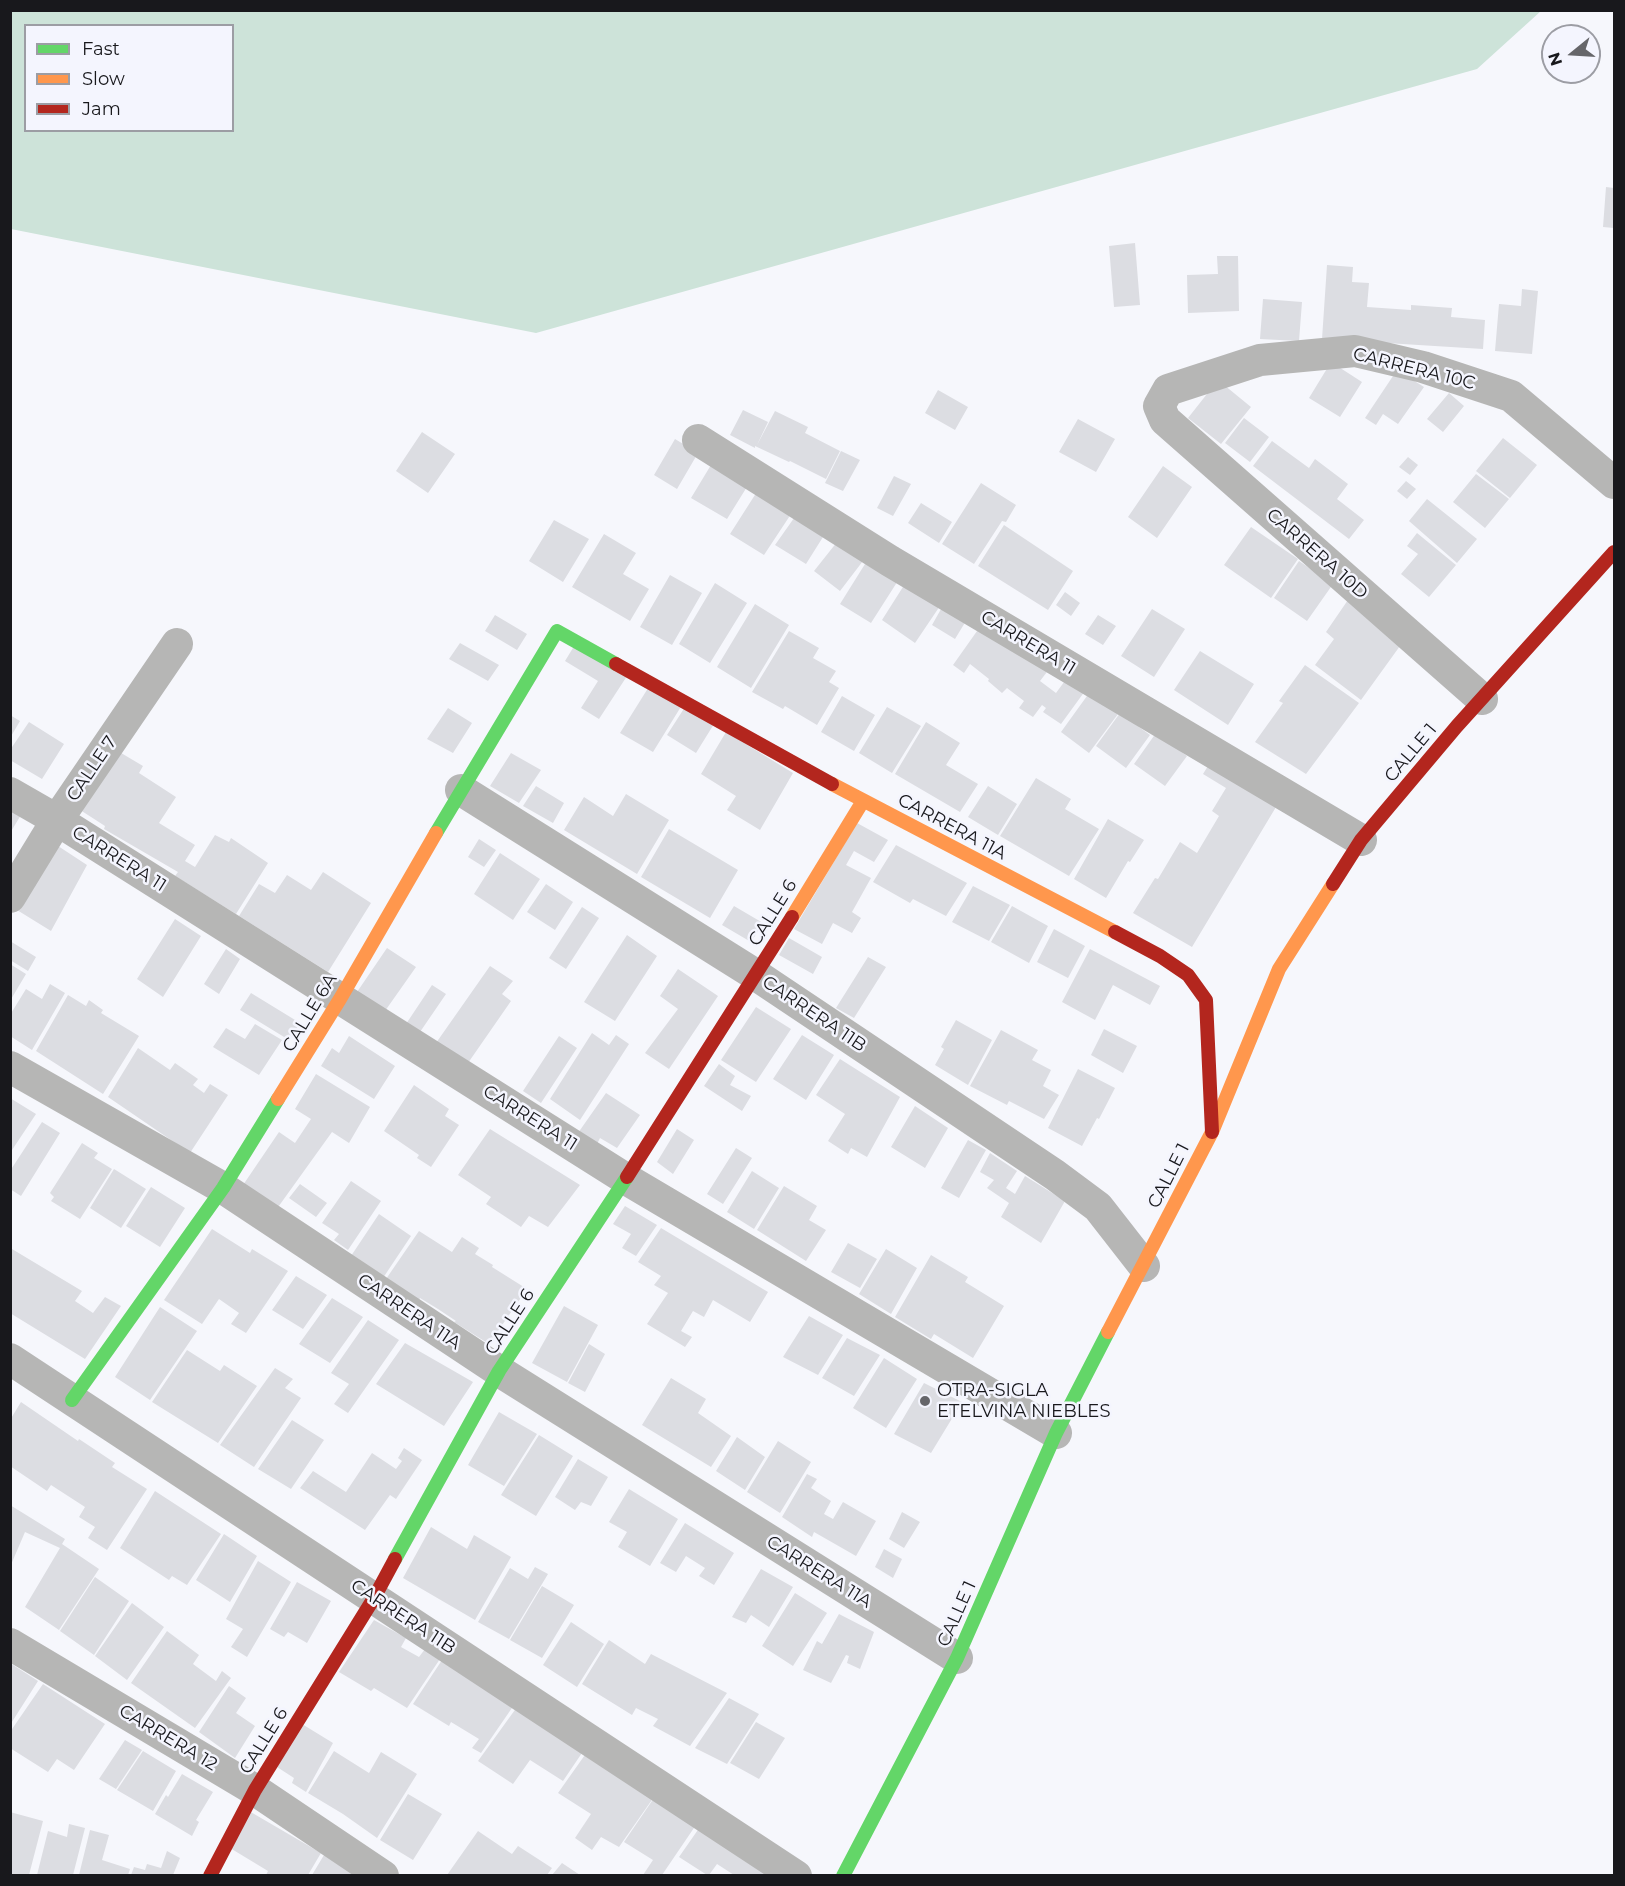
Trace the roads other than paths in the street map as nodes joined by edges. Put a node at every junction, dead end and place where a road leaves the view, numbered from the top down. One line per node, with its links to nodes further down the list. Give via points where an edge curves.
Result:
1 (1159, 406): 3 (street, CARRERA 10C, via 1168,390 1260,360 1355,351 1511,396); 7 (street, CARRERA 10D, via 1165,420)
2 (698, 440): 12 (street, CARRERA 11, via 890,561)
3 (1614, 483)
4 (1614, 552): 7 (street, CALLE 1)
5 (557, 631): 8 (street, CALLE 6A); 10 (street, CARRERA 11A)
6 (177, 644): 11 (street, CALLE 7)
7 (1482, 699): 12 (street, CALLE 1)
8 (461, 790): 14 (street, CARRERA 11B); 15 (street, CALLE 6A)
9 (10, 793): 11 (street, CARRERA 11)
10 (863, 801): 14 (street, CALLE 6); 17 (street, CARRERA 11A, via 1160,956 1188,975 1206,1000)
11 (57, 820): 13 (street, CALLE 7); 15 (street, CARRERA 11)
12 (1361, 840): 17 (street, CALLE 1, via 1279,969)
13 (10, 897)
14 (756, 975): 18 (street, CALLE 6); 20 (street, CARRERA 11B, via 1098,1207)
15 (340, 999): 18 (street, CARRERA 11); 19 (street, CALLE 6A)
16 (10, 1067): 19 (street, CARRERA 11A)
17 (1212, 1132): 20 (street, CALLE 1)
18 (626, 1179): 22 (street, CALLE 6); 24 (street, CARRERA 11)
19 (223, 1188): 22 (street, CARRERA 11A); 23 (street, CALLE 6A)
20 (1144, 1266): 24 (street, CALLE 1)
21 (10, 1359): 23 (street, CARRERA 11B)
22 (499, 1371): 25 (street, CALLE 6); 27 (street, CARRERA 11A)
23 (72, 1400): 25 (street, CARRERA 11B)
24 (1056, 1433): 27 (street, CALLE 1)
25 (374, 1598): 28 (street, CALLE 6); 31 (street, CARRERA 11B)
26 (10, 1644): 28 (street, CARRERA 12)
27 (957, 1658): 32 (street, CALLE 1)
28 (255, 1790): 29 (street, CALLE 6); 30 (street, CARRERA 12)
29 (210, 1875)
30 (382, 1875)
31 (796, 1875)
32 (843, 1875)

